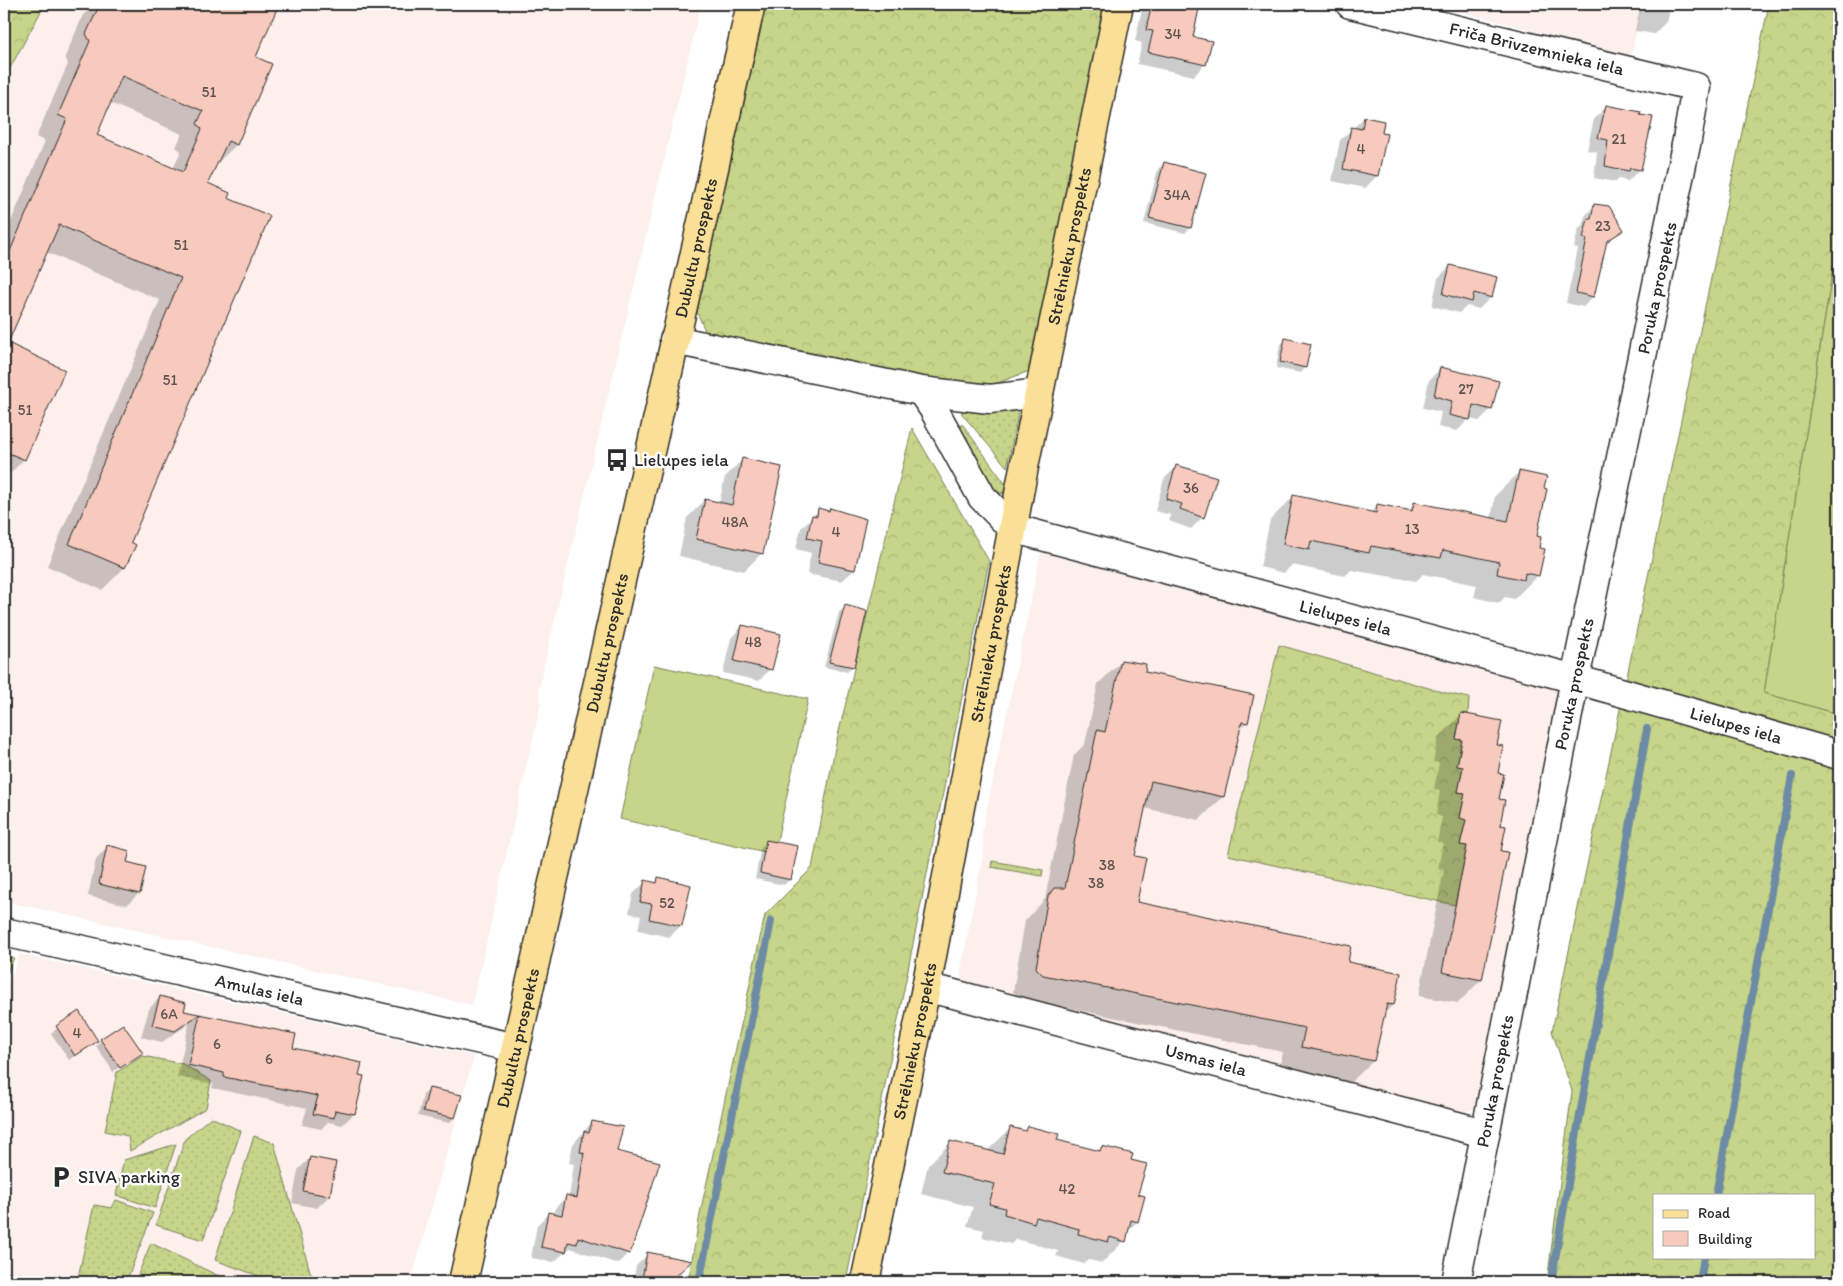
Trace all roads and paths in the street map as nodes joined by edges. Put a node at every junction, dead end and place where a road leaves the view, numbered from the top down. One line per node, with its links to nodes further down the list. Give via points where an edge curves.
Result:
1 (751, 4): 5 (main road, Dubultu prospekts)
2 (1119, 4): 7 (main road, Strēlnieku prospekts)
3 (1350, 4): 4 (street, Friča Brīvzemnieka iela)
4 (1696, 87): 9 (street, Poruka prospekts)
5 (674, 340): 6 (street); 13 (main road, Dubultu prospekts)
6 (922, 391): 7 (street, via 990,399); 8 (street, via 982,497)
7 (1039, 393): 8 (main road, Strēlnieku prospekts)
8 (1012, 528): 9 (street, Lielupes iela); 12 (main road, Strēlnieku prospekts)
9 (1575, 679): 10 (street, Lielupes iela); 14 (street, Poruka prospekts)
10 (1839, 755)
11 (4, 932): 13 (street, Amulas iela)
12 (926, 988): 14 (street, Usmas iela); 16 (main road, Strēlnieku prospekts)
13 (516, 1048): 15 (main road, Dubultu prospekts)
14 (1484, 1132): 17 (street, Poruka prospekts)
15 (463, 1282)
16 (865, 1282)
17 (1456, 1282)

